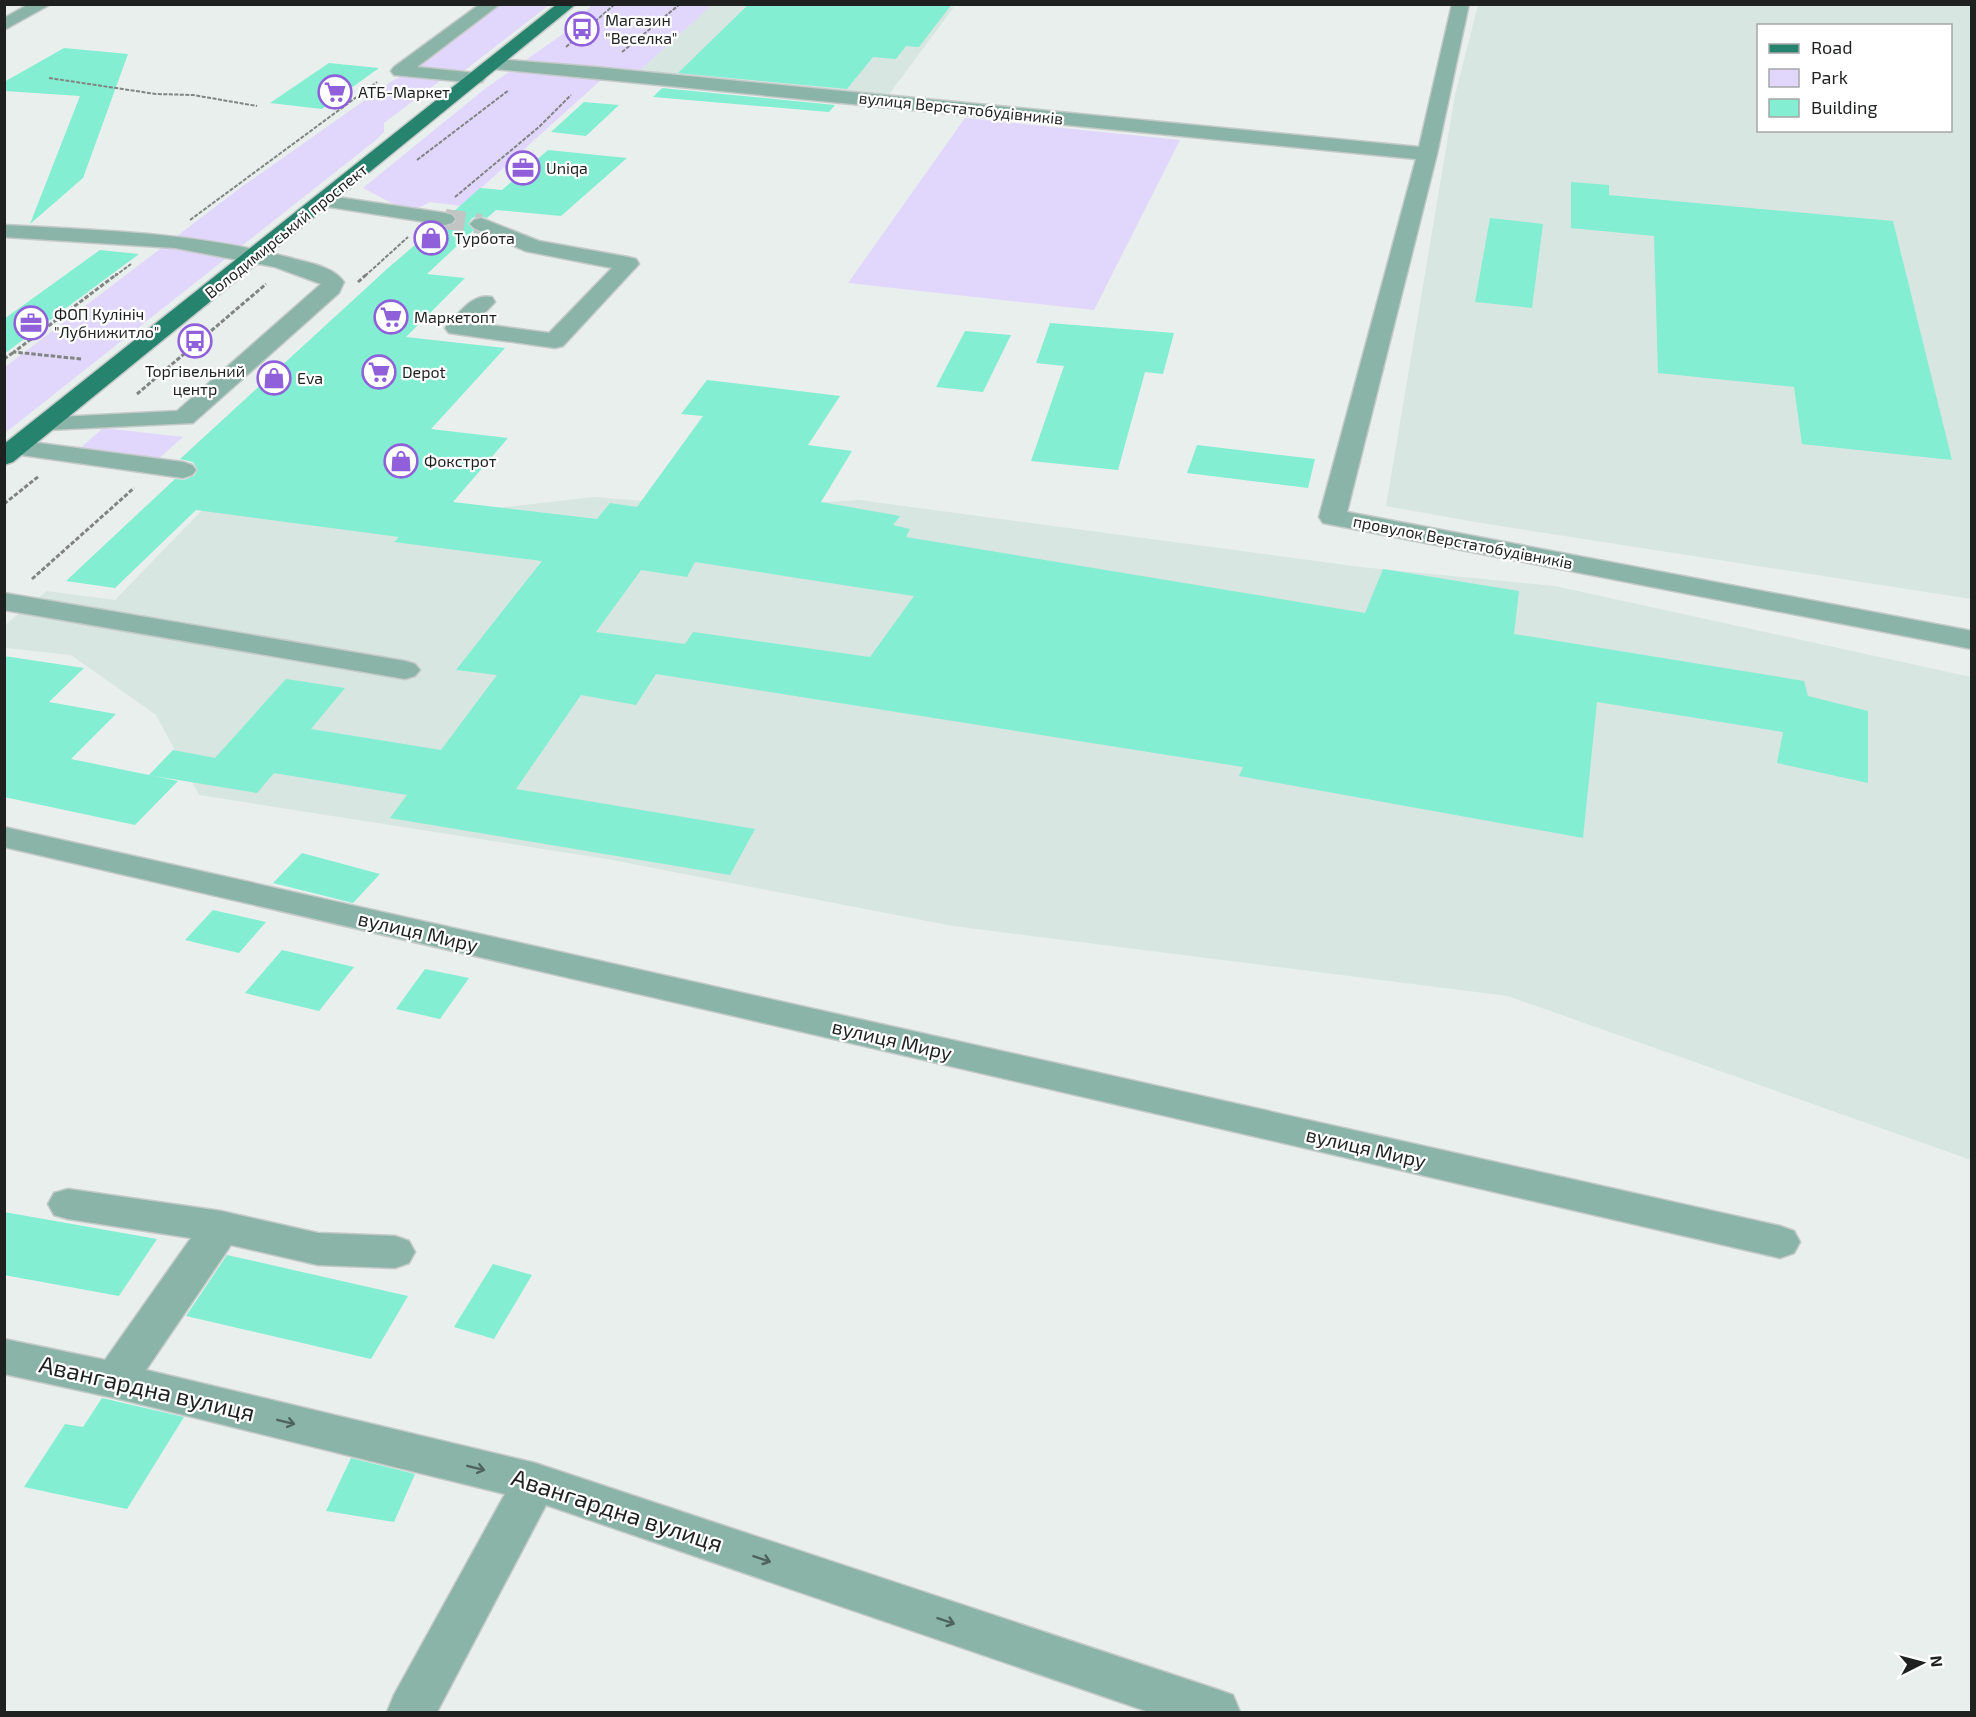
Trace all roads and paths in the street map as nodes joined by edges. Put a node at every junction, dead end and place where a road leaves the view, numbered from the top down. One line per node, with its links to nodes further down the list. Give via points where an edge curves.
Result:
1 (43, 4): 5 (street)
2 (492, 4): 8 (street, via 400,71)
3 (568, 4): 6 (main road, Володимирський проспект)
4 (1461, 4): 11 (street, провулок Верстатобудівників)
5 (4, 25)
6 (494, 64): 8 (main road, Володимирський проспект); 11 (street, вулиця Верстатобудівників)
7 (49, 78): 10 (path)
8 (477, 78): 12 (main road, Володимирський проспект)
9 (378, 81): 16 (path)
10 (257, 105)
11 (1427, 154): 27 (street, провулок Верстатобудівників, via 1332,517)
12 (323, 201): 13 (street); 17 (main road, Володимирський проспект)
13 (445, 219)
14 (481, 224): 18 (street, via 533,246 628,264 555,341 458,328)
15 (4, 231): 16 (street)
16 (163, 240): 17 (street); 19 (path)
17 (253, 257): 21 (main road, Володимирський проспект); 23 (street, via 290,263 321,274 333,282 331,288 184,418)
18 (484, 302)
19 (14, 352): 20 (path); 21 (path)
20 (4, 359)
21 (120, 364): 22 (path); 23 (main road, Володимирський проспект)
22 (166, 370)
23 (48, 423): 24 (main road, Володимирський проспект)
24 (10, 452): 25 (street)
25 (183, 470)
26 (4, 601): 28 (street)
27 (1971, 640)
28 (405, 670)
29 (4, 837): 32 (street, вулиця Миру)
30 (69, 1204): 31 (street)
31 (221, 1227): 33 (street, via 318,1249); 35 (street)
32 (1780, 1242)
33 (395, 1252)
34 (4, 1356): 35 (street, Авангардна вулиця)
35 (115, 1380): 36 (street, Авангардна вулиця, one-way to 36)
36 (535, 1482): 37 (street); 38 (street, Авангардна вулиця, one-way to 38)
37 (411, 1713)
38 (1216, 1713)

